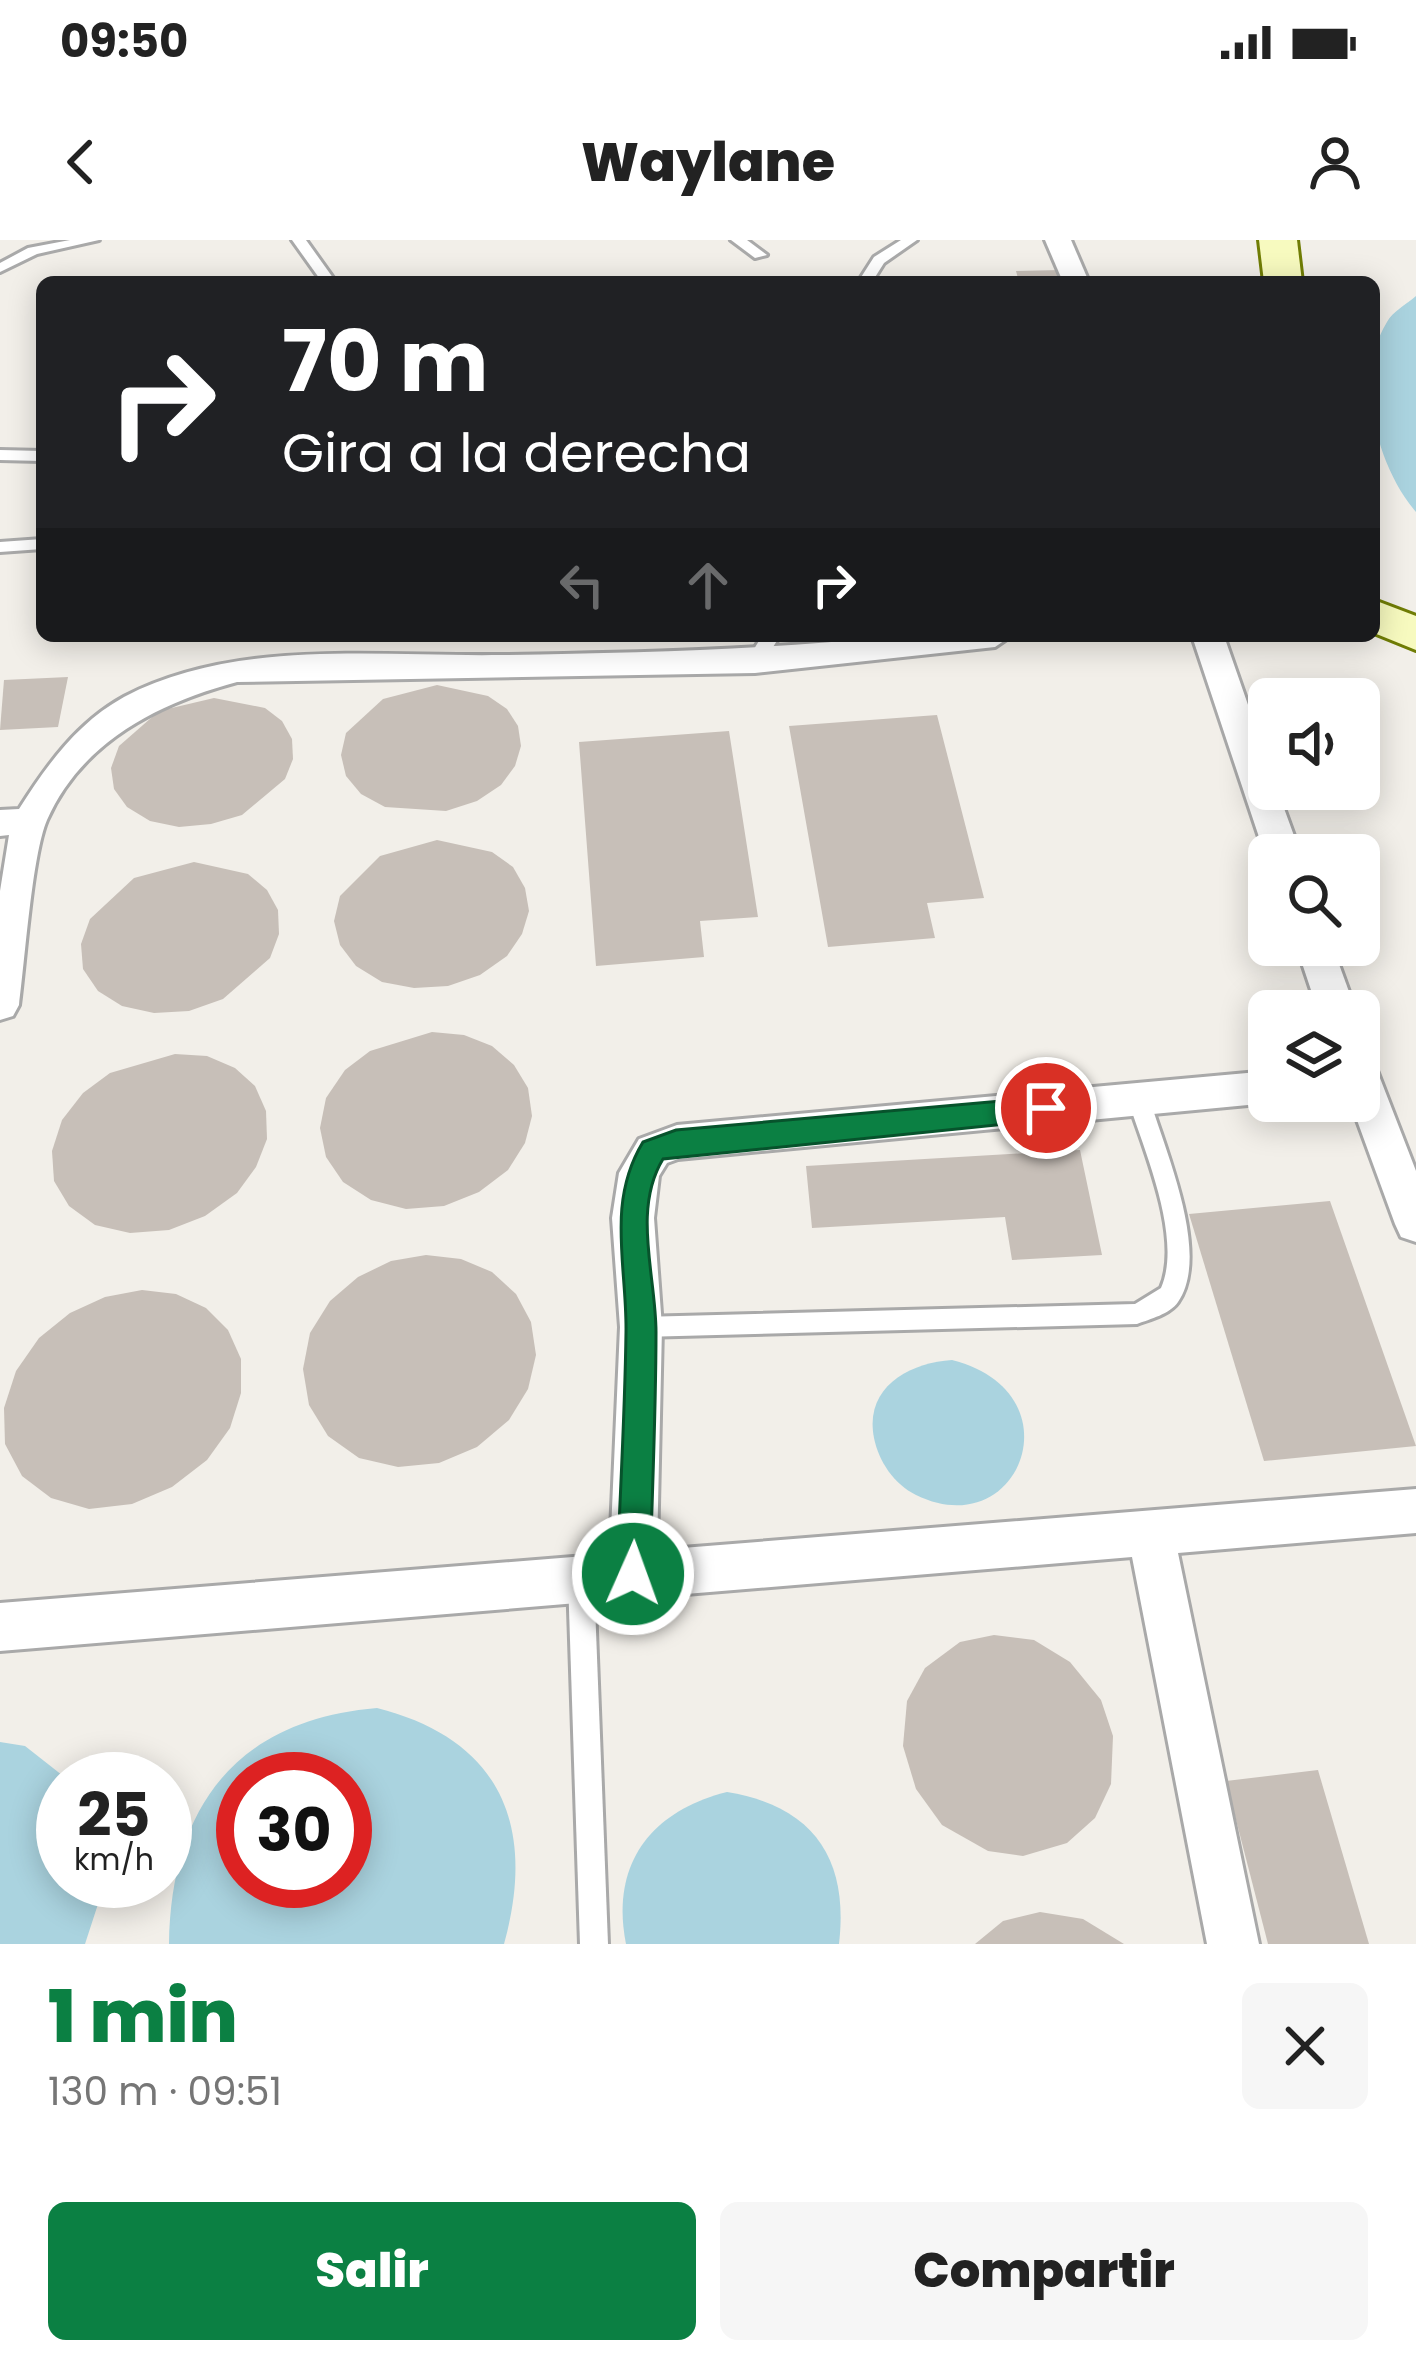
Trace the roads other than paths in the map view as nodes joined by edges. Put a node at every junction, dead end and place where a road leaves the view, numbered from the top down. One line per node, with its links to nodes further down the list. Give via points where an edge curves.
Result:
1 (92, 240): 7 (lane)
2 (298, 240): 10 (lane)
3 (738, 240): 8 (lane)
4 (910, 240): 11 (lane)
5 (1058, 240): 12 (street)
6 (1278, 240): 13 (main road)
7 (35, 246): 9 (lane)
8 (760, 255)
9 (0, 268)
10 (325, 276)
11 (870, 276)
12 (1073, 276)
13 (1282, 276)
14 (0, 455): 15 (lane)
15 (36, 456)
16 (36, 544): 17 (lane)
17 (0, 547)
18 (888, 642): 20 (street)
19 (1210, 642): 22 (street)
20 (763, 649): 21 (street, via 237,671 158,690 99,728)
21 (15, 822): 23 (street)
22 (1276, 834)
23 (0, 1005)
24 (1248, 1090): 25 (street)
25 (1139, 1100): 28 (street, via 653,1150 639,1173 633,1218); 28 (lane, via 1177,1233 1179,1280 1152,1307)
26 (1377, 1122): 27 (street)
27 (1416, 1224)
28 (641, 1327): 31 (street)
29 (1416, 1511): 30 (street)
30 (1150, 1531): 31 (street); 35 (street)
31 (633, 1574): 32 (street)
32 (581, 1579): 33 (street); 34 (lane)
33 (0, 1627)
34 (594, 1944)
35 (1233, 1944)

